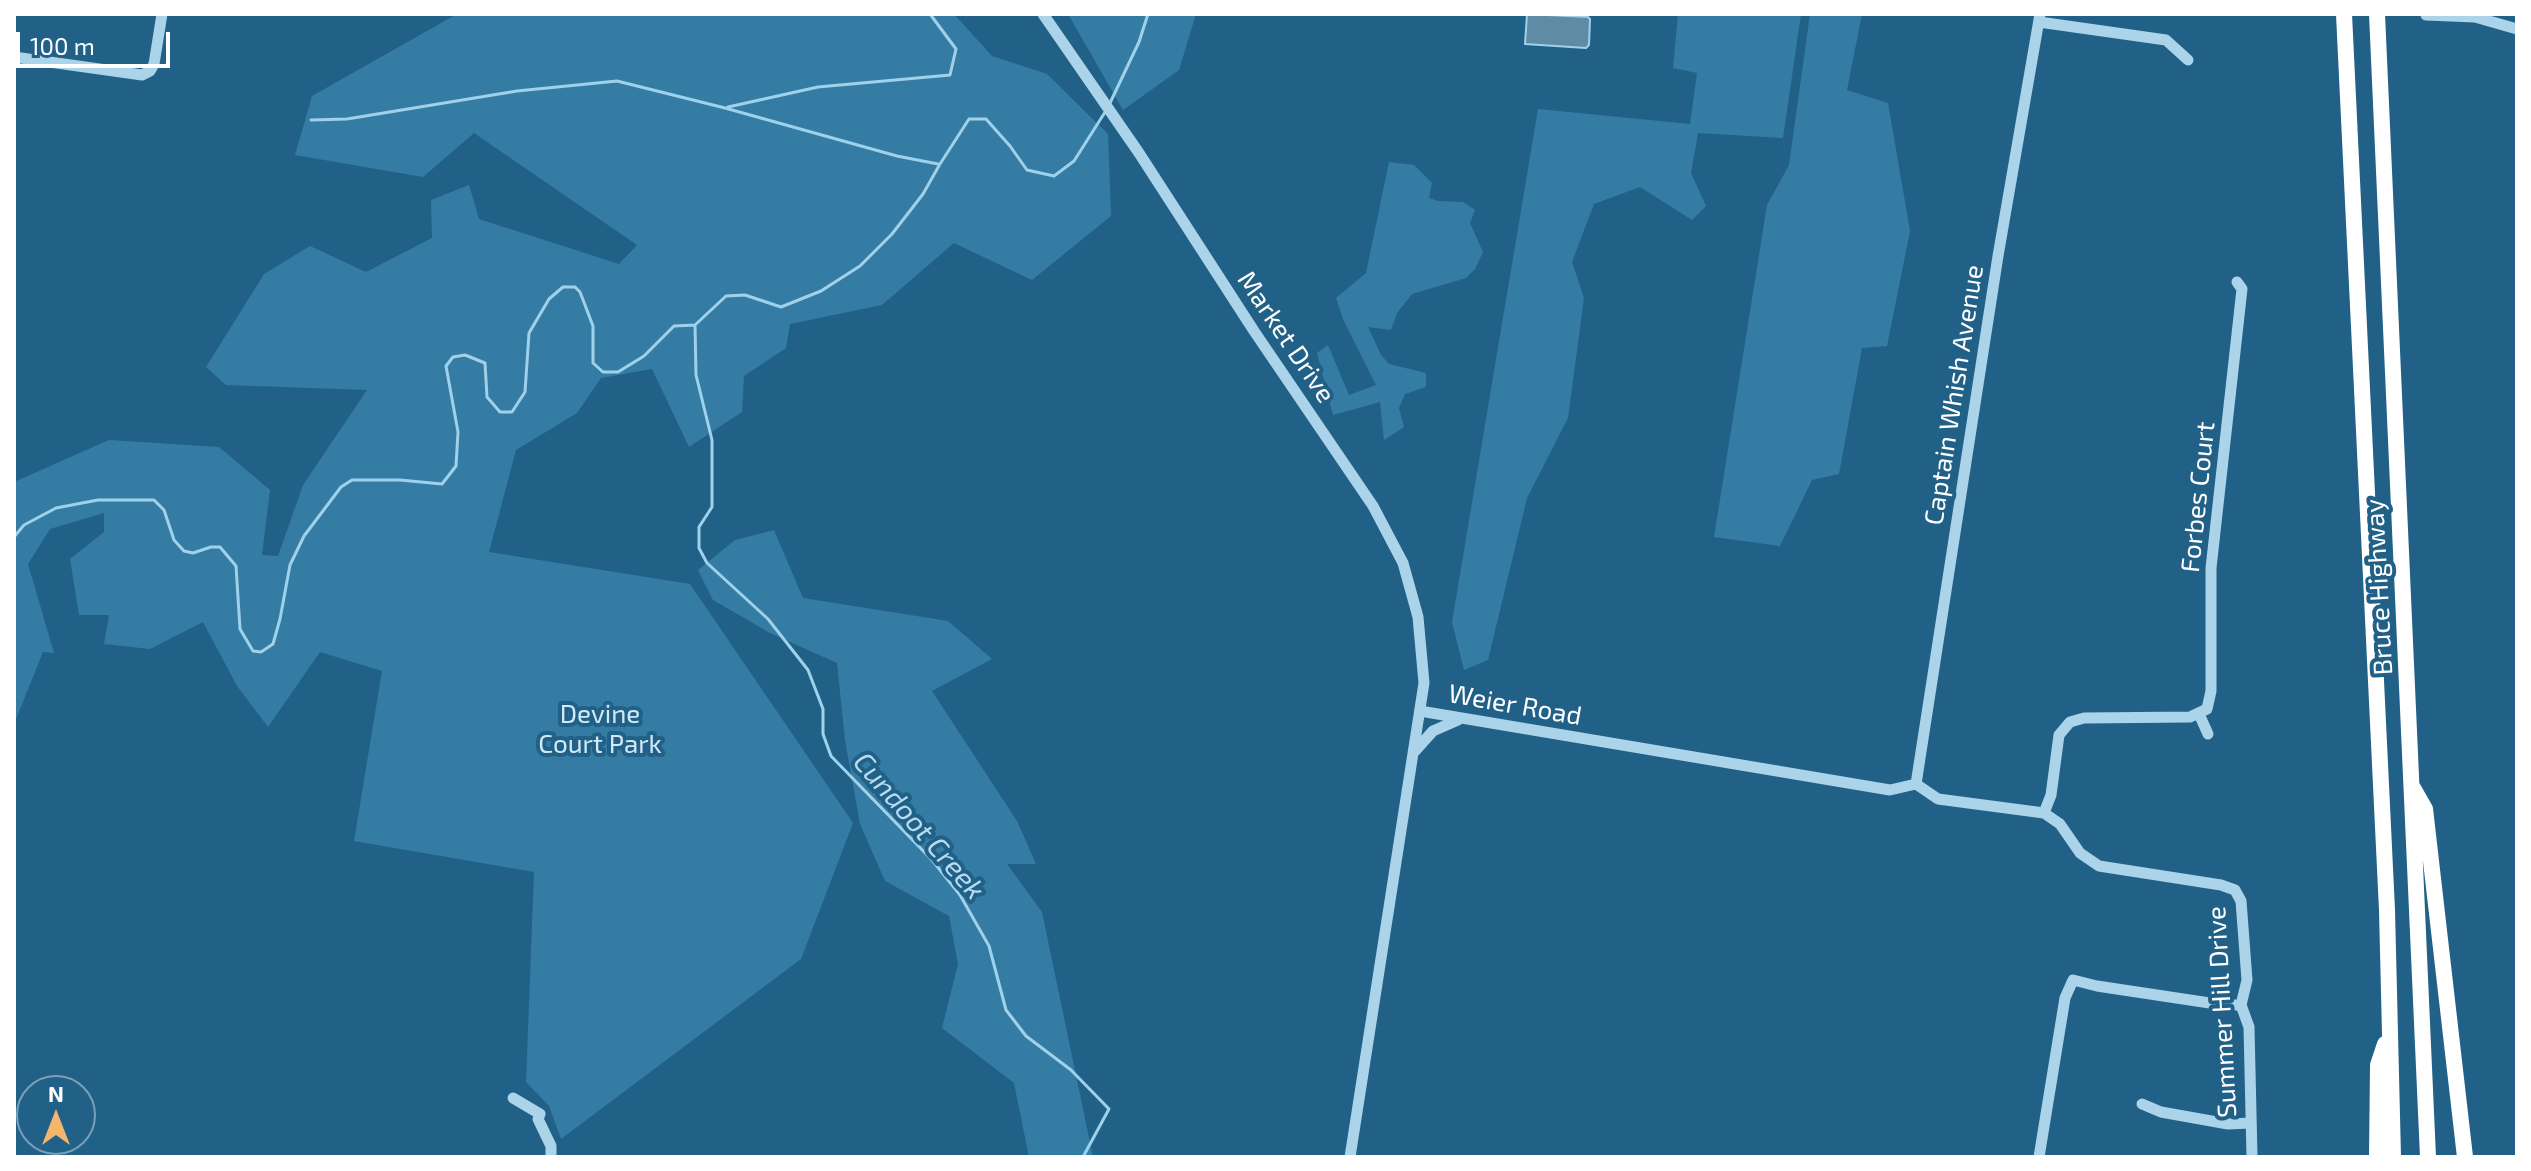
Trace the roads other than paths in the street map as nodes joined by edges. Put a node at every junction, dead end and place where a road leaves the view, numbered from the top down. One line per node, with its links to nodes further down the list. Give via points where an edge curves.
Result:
1 (162, 14): 8 (street, via 154,64 142,75)
2 (1043, 14): 11 (street, Market Drive, via 1373,506 1403,563 1418,617 1424,683)
3 (2344, 14): 20 (highway, Bruce Highway)
4 (2377, 14): 17 (highway, Bruce Highway)
5 (2426, 15): 7 (street, via 2475,17)
6 (2040, 18): 9 (street, via 2166,40); 16 (street, Captain Whish Avenue)
7 (2517, 29)
8 (14, 57)
9 (2188, 60)
10 (2237, 282): 12 (street, Forbes Court, via 2242,289 2211,568 2211,691 2207,709)
11 (1420, 711): 13 (street, Weier Road); 15 (street, Weier Road)
12 (2199, 714): 14 (street); 18 (street, via 2070,722 2059,735)
13 (1463, 719): 15 (street, via 1433,731); 16 (street, Weier Road, via 1890,790)
14 (2208, 734)
15 (1413, 754): 25 (street, Weier Road)
16 (1916, 784): 18 (street, via 1938,799)
17 (2411, 786): 30 (highway, Bruce Highway); 31 (highway, via 2425,809)
18 (2044, 813): 19 (street, Summer Hill Drive, via 2099,866 2235,890 2241,901 2247,980)
19 (2241, 1005): 23 (street, Summer Hill Drive, via 2249,1027); 26 (street, via 2073,980 2065,998)
20 (2390, 1030): 28 (highway, via 2378,1065); 29 (highway, Bruce Highway)
21 (513, 1098): 24 (street, via 540,1114)
22 (2142, 1104): 23 (street, via 2228,1124)
23 (2251, 1123): 27 (street, Summer Hill Drive)
24 (551, 1157)
25 (1350, 1157)
26 (2039, 1157)
27 (2252, 1157)
28 (2377, 1157)
29 (2393, 1157)
30 (2428, 1157)
31 (2465, 1157)

